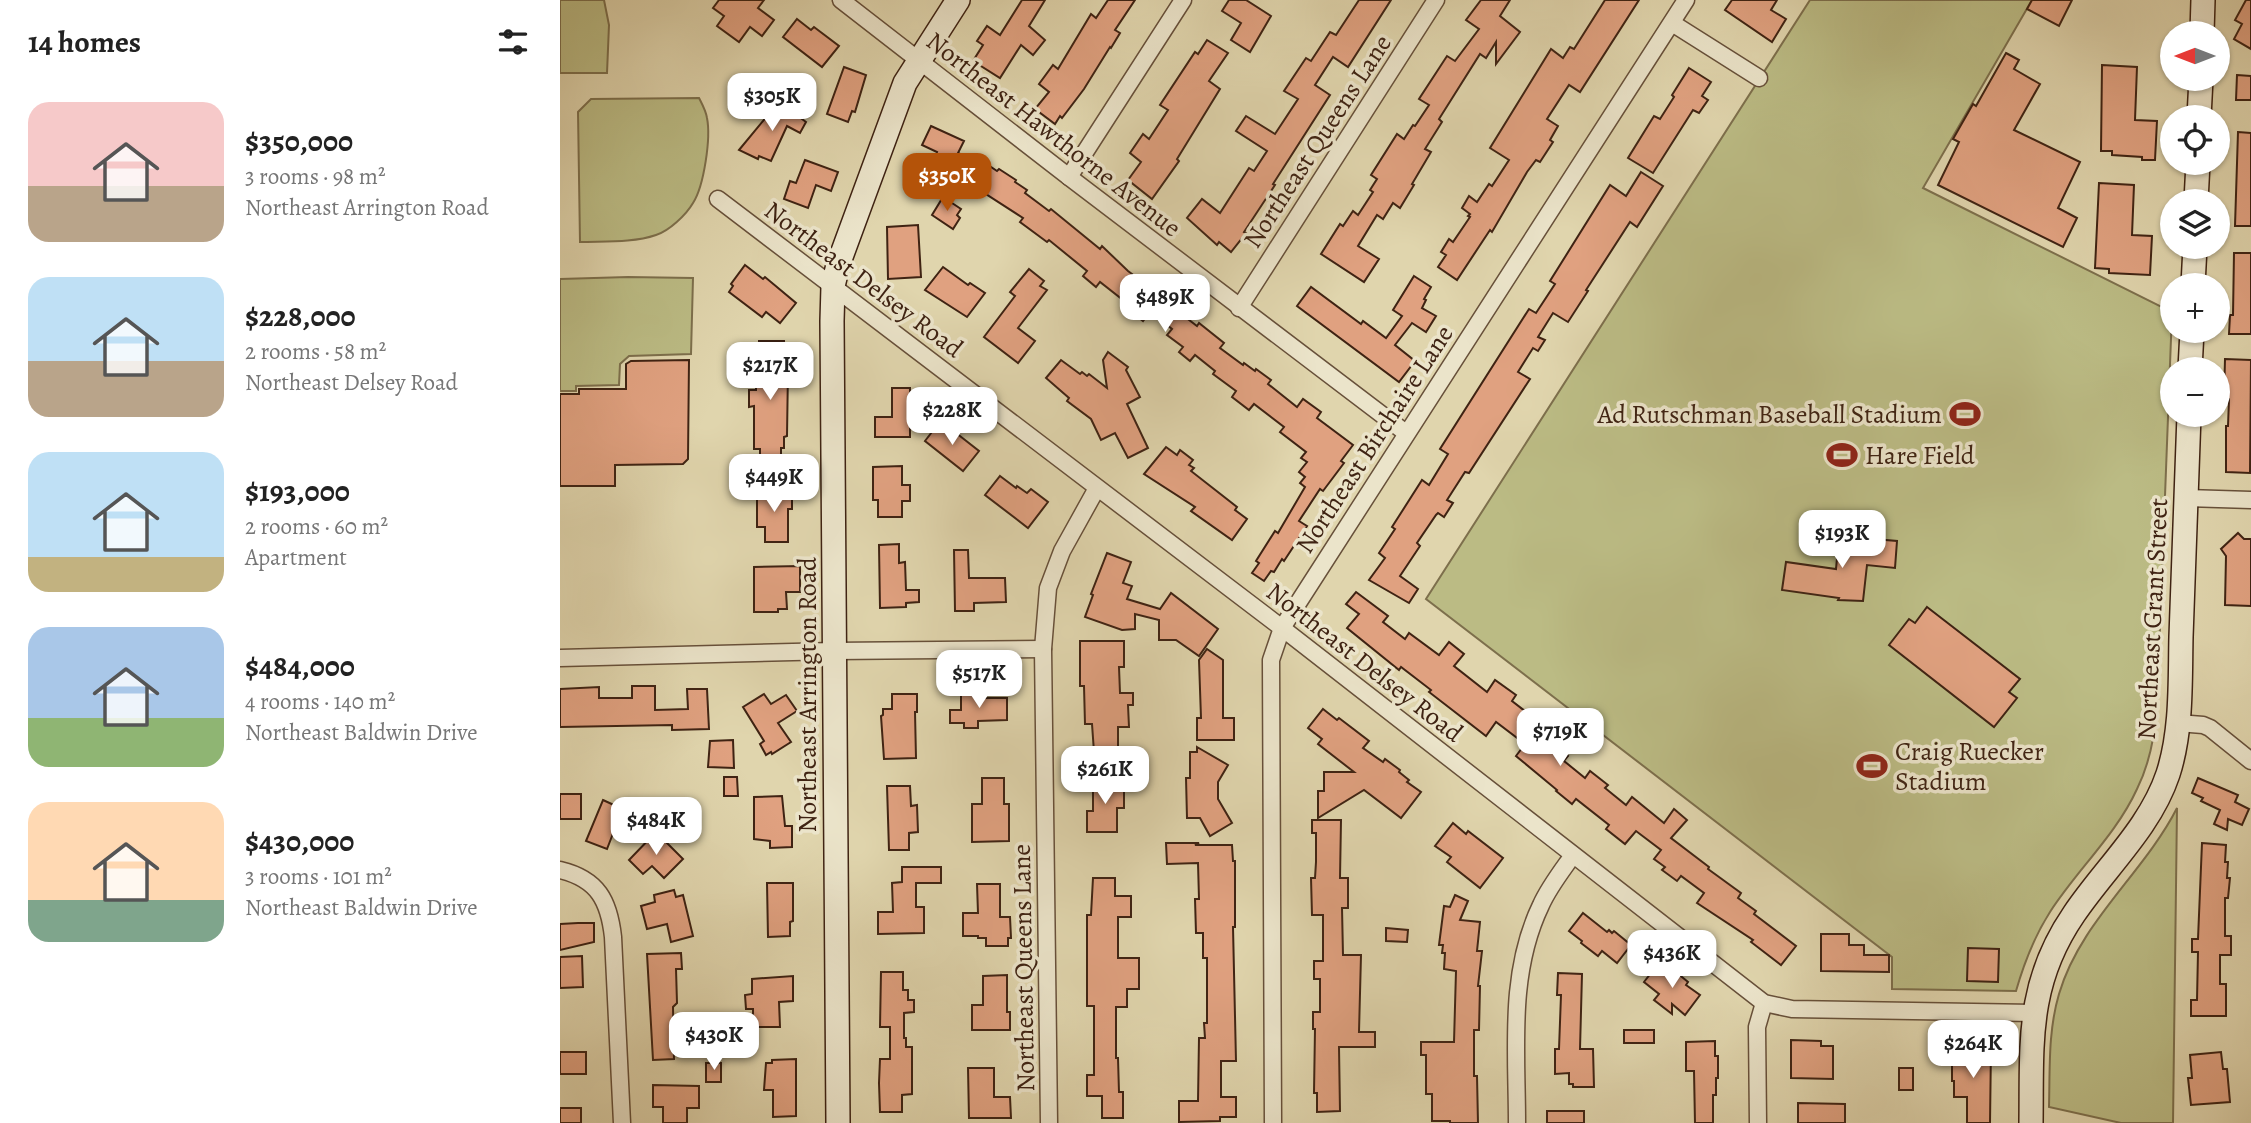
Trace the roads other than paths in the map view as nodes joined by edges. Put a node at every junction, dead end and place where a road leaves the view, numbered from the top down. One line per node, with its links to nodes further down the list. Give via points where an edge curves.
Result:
1 (841, 0): 9 (street, Northeast Hawthorne Avenue)
2 (958, 0): 9 (street, Northeast Arrington Road)
3 (1183, 0): 11 (street)
4 (1436, 0): 14 (street, Northeast Queens Lane)
5 (1686, 0): 8 (street, Northeast Birchaire Lane)
6 (2203, 0): 7 (street)
7 (2202, 21)
8 (1672, 23): 10 (street); 16 (street, Northeast Birchaire Lane)
9 (919, 60): 11 (street, Northeast Hawthorne Avenue); 13 (street, Northeast Arrington Road, via 905,83)
10 (1759, 78)
11 (1069, 177): 14 (street, Northeast Hawthorne Avenue)
12 (718, 199): 13 (street, Northeast Delsey Road)
13 (833, 286): 17 (street, Northeast Delsey Road); 22 (street, Northeast Arrington Road)
14 (1239, 308): 16 (street, Northeast Hawthorne Avenue)
15 (2189, 427): 18 (street, Northeast Grant Street)
16 (1406, 433): 20 (street, Northeast Birchaire Lane)
17 (1097, 488): 20 (street, Northeast Delsey Road); 21 (street, Northeast Queens Lane, via 1062,551 1048,588)
18 (2186, 498): 19 (street); 24 (street, Northeast Grant Street)
19 (2251, 500)
20 (1282, 628): 26 (street, Northeast Delsey Road); 33 (street, Northeast Birchaire Lane, via 1271,660)
21 (1043, 649): 22 (street); 32 (street, Northeast Queens Lane)
22 (834, 651): 23 (street); 31 (street, Northeast Arrington Road)
23 (560, 659)
24 (2178, 723): 25 (street, via 2210,728); 29 (street, Northeast Grant Street, via 2167,776 2154,804 2059,940 2046,965)
25 (2251, 761)
26 (1573, 855): 28 (street, Northeast Delsey Road); 34 (street, via 1541,905 1524,953 1516,1006)
27 (560, 870): 30 (street, via 594,886 610,911)
28 (1764, 1003): 29 (street, Northeast Delsey Road, via 1792,1009); 35 (street, via 1758,1027)
29 (2034, 1013): 36 (street, Northeast Grant Street)
30 (622, 1123)
31 (838, 1123)
32 (1049, 1123)
33 (1273, 1123)
34 (1517, 1123)
35 (1758, 1123)
36 (2031, 1123)

